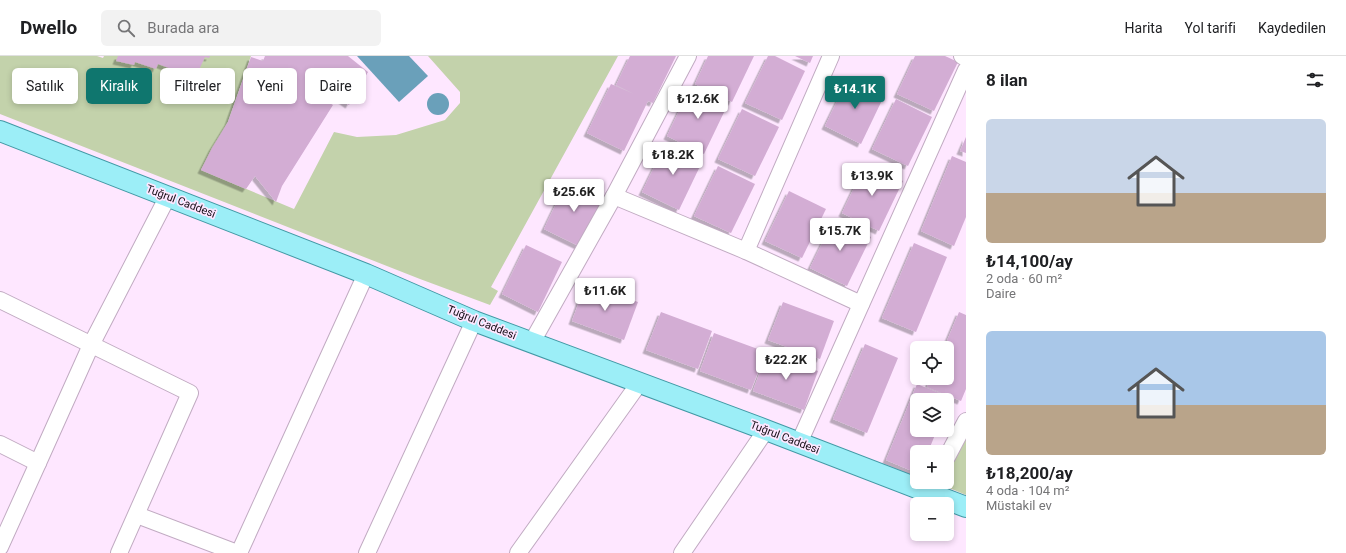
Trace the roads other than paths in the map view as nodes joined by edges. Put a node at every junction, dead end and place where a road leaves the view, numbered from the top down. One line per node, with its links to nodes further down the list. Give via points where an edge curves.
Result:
1 (688, 56): 8 (street)
2 (831, 56): 9 (street)
3 (962, 56): 4 (street)
4 (966, 58)
5 (966, 70): 12 (street)
6 (0, 131): 7 (main road, Tuğrul Caddesi)
7 (168, 196): 10 (main road, Tuğrul Caddesi); 15 (street)
8 (614, 196): 9 (street); 14 (street)
9 (746, 251): 12 (street)
10 (366, 274): 13 (main road, Tuğrul Caddesi); 29 (street)
11 (0, 300): 15 (street)
12 (861, 304): 19 (street)
13 (474, 320): 14 (main road, Tuğrul Caddesi); 30 (street)
14 (532, 342): 16 (main road, Tuğrul Caddesi)
15 (91, 345): 22 (street); 26 (street, via 190,393)
16 (640, 382): 18 (main road, Tuğrul Caddesi); 31 (street)
17 (966, 422): 21 (street)
18 (766, 430): 19 (main road, Tuğrul Caddesi); 32 (street)
19 (799, 442): 23 (main road, Tuğrul Caddesi)
20 (0, 444): 22 (street)
21 (954, 445)
22 (38, 464): 27 (street)
23 (910, 480)
24 (934, 489): 25 (main road, Tuğrul Caddesi)
25 (966, 507)
26 (137, 515): 28 (street); 29 (street)
27 (0, 547)
28 (119, 553)
29 (238, 553)
30 (367, 553)
31 (518, 553)
32 (682, 553)

